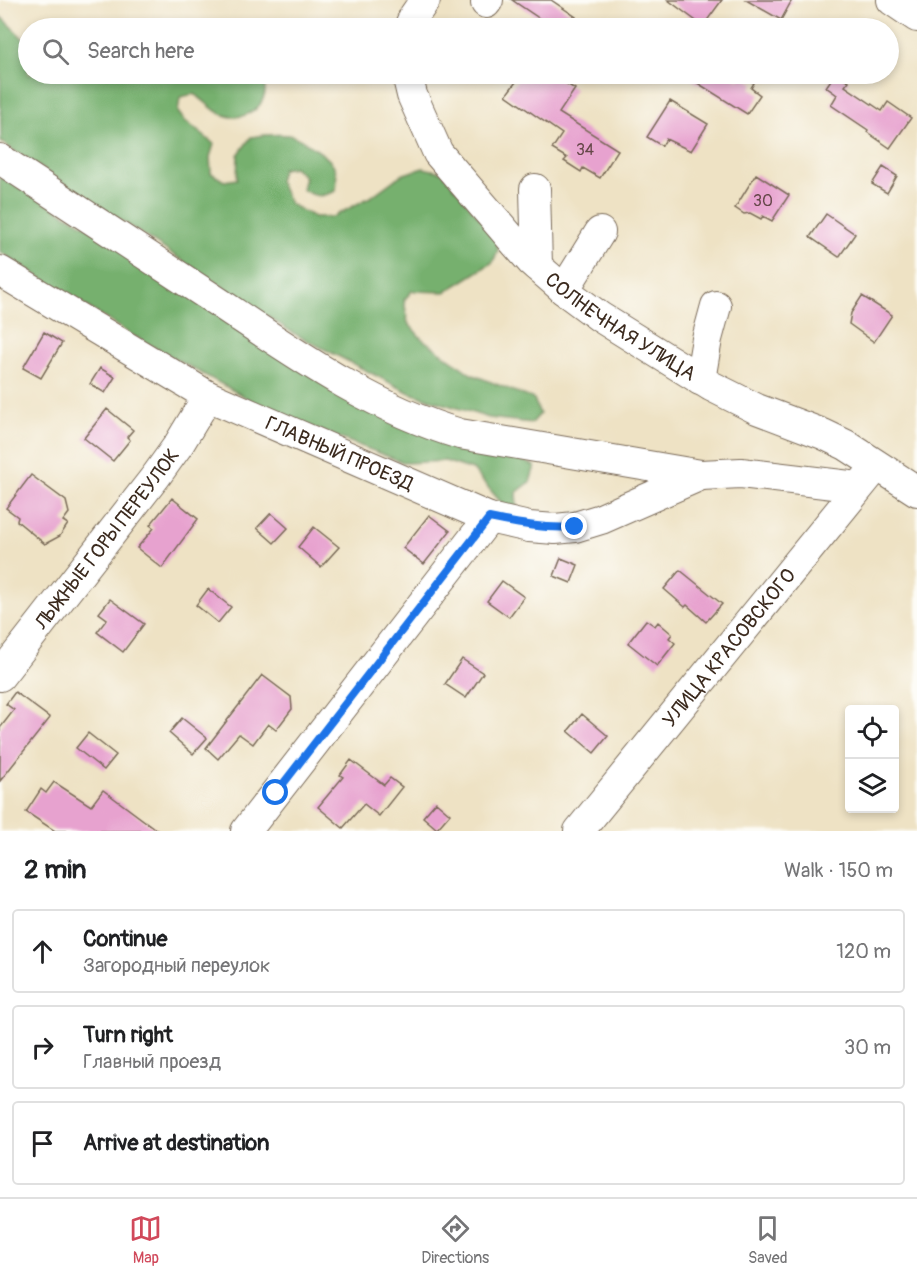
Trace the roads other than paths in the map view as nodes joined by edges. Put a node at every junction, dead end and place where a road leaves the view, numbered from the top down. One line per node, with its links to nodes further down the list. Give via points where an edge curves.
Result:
1 (892, 0): 2 (street)
2 (917, 17)
3 (409, 84): 7 (street, СОЛНЕЧНАЯ УЛИЦА, via 438,153)
4 (0, 159): 14 (street, via 317,368 389,408 460,434)
5 (535, 189): 7 (street)
6 (600, 232): 9 (street)
7 (537, 266): 9 (street, СОЛНЕЧНАЯ УЛИЦА)
8 (0, 271): 12 (street, ГЛАВНЫЙ ПРОЕЗД)
9 (564, 290): 11 (street, СОЛНЕЧНАЯ УЛИЦА)
10 (716, 306): 11 (street)
11 (700, 380): 13 (street, СОЛНЕЧНАЯ УЛИЦА, via 757,409 823,434)
12 (208, 396): 17 (street, ГЛАВНЫЙ ПРОЕЗД); 18 (street, ЛЫЖНЫЕ ГОРЫ ПЕРЕУЛОК, via 173,452)
13 (878, 465): 15 (street, УЛИЦА КРАСОВСКОГО); 16 (street, СОЛНЕЧНАЯ УЛИЦА)
14 (700, 475): 15 (street, via 741,473); 17 (street, ГЛАВНЫЙ ПРОЕЗД, via 575,527 529,527)
15 (858, 487): 20 (street, УЛИЦА КРАСОВСКОГО)
16 (917, 491)
17 (489, 518): 19 (street)
18 (0, 676)
19 (246, 831)
20 (579, 831)

